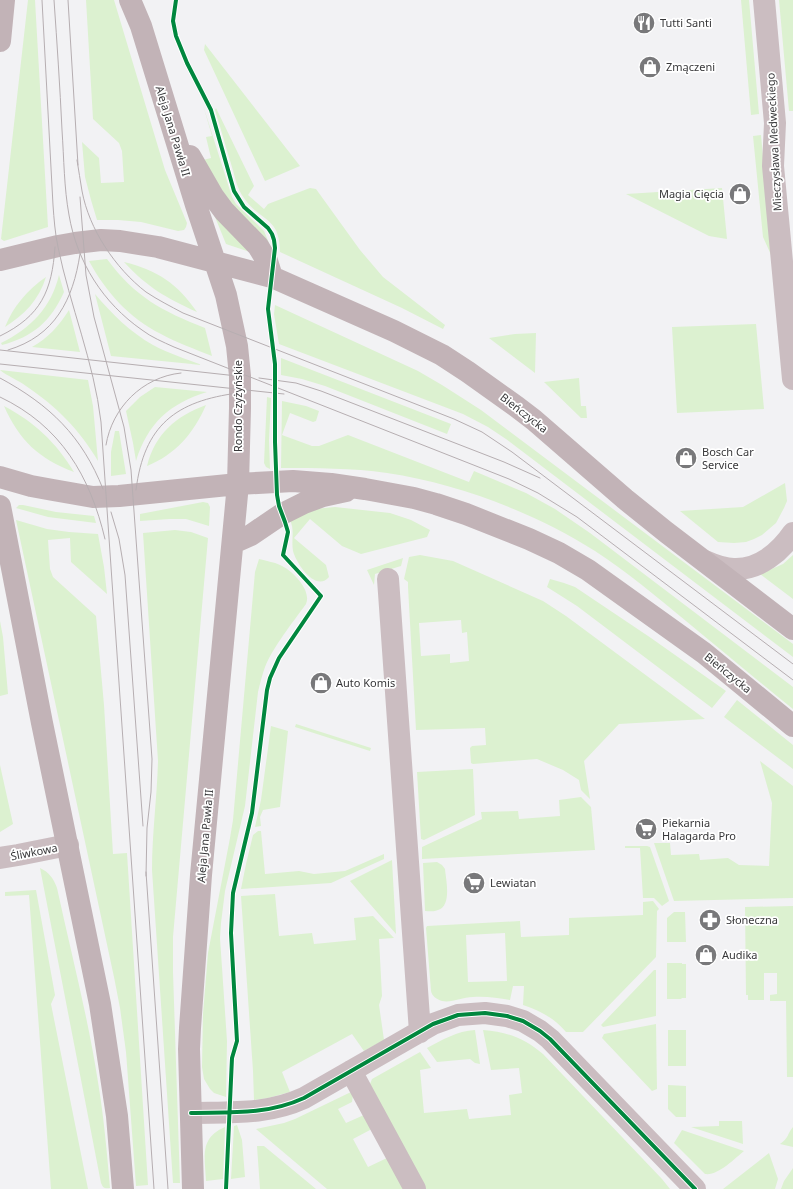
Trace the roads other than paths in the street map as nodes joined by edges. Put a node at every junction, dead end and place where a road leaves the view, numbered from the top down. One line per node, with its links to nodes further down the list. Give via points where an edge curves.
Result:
1 (4, 0): 6 (main road)
2 (130, 0): 5 (main road, Aleja Jana Pawła II)
3 (139, 0): 5 (street)
4 (764, 0): 11 (street, Mieczysława Medweckiego, via 774,123 772,166)
5 (141, 26): 7 (main road, Aleja Jana Pawła II)
6 (0, 40)
7 (175, 138): 9 (main road, Aleja Jana Pawła II); 10 (main road, via 224,211 258,246 267,261)
8 (0, 260): 9 (main road, via 75,243 110,240 158,247)
9 (216, 263): 10 (main road, Bieńczycka); 13 (main road, Rondo Czyżyńskie, via 228,303 239,359)
10 (272, 277): 18 (main road, Bieńczycka, via 394,332 461,367 534,420 625,499)
11 (793, 379)
12 (0, 477): 13 (main road, via 45,489 93,497)
13 (238, 484): 14 (main road, Bieńczycka, via 293,481); 17 (main road, Aleja Jana Pawła II)
14 (366, 489): 17 (main road, via 336,493 304,502 251,535); 22 (main road, Bieńczycka, via 436,504 506,529 559,553 588,570 704,653)
15 (0, 506): 19 (main road)
16 (793, 533): 18 (street, via 786,544 771,557 746,568 724,568)
17 (233, 543): 27 (main road, Aleja Jana Pawła II, via 189,1035)
18 (699, 558): 21 (main road, Bieńczycka)
19 (6, 566): 23 (main road)
20 (388, 579): 25 (street)
21 (793, 629)
22 (793, 726)
23 (68, 845): 24 (street, Śliwkowa); 28 (main road, via 104,1027 119,1130)
24 (0, 858)
25 (420, 1032): 26 (street); 31 (street, via 458,1015 485,1012 530,1025 558,1047)
26 (351, 1071): 27 (street, via 304,1098 278,1107 252,1112); 30 (street)
27 (191, 1113): 29 (main road, Aleja Jana Pawła II)
28 (123, 1189)
29 (193, 1189)
30 (415, 1189)
31 (695, 1189)

